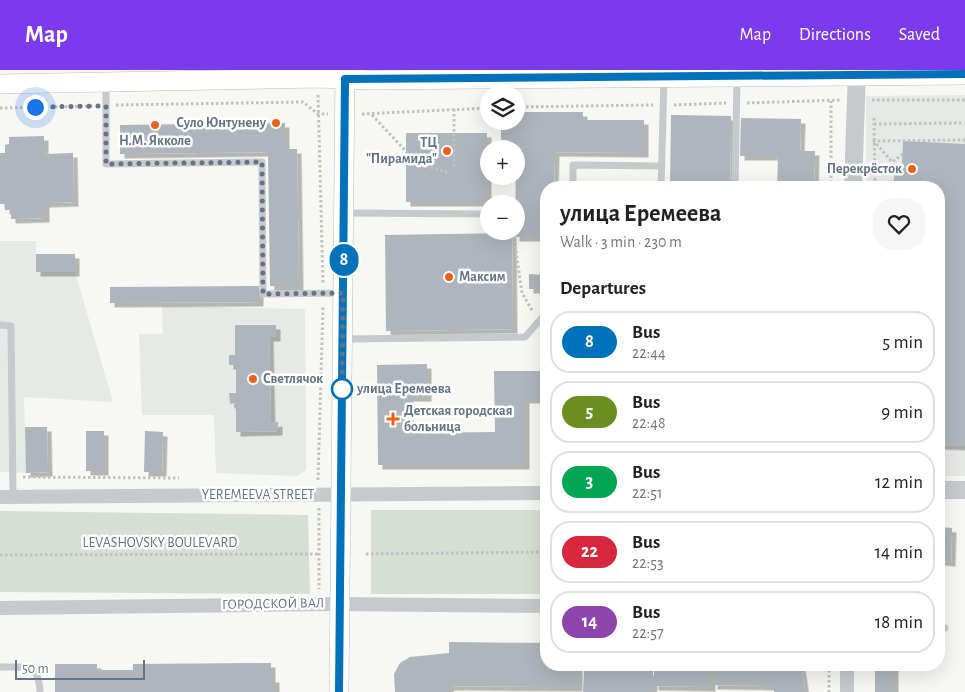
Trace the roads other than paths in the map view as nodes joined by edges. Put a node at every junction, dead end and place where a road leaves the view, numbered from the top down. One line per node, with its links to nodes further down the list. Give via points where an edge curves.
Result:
1 (857, 73): 4 (main road); 6 (main road); 13 (street)
2 (345, 74): 3 (main road); 7 (main road); 14 (main road)
3 (614, 74): 5 (main road)
4 (965, 74)
5 (664, 77): 6 (main road); 9 (lane)
6 (737, 77): 12 (lane)
7 (113, 80): 8 (main road); 16 (lane, via 106,106 106,164 262,162 263,294)
8 (0, 84)
9 (662, 166): 10 (lane, via 573,165); 11 (lane)
10 (573, 181)
11 (661, 181)
12 (735, 181)
13 (854, 181)
14 (344, 213): 15 (lane); 16 (main road)
15 (480, 214)
16 (343, 293): 19 (main road)
17 (540, 320): 19 (lane, via 525,337)
18 (0, 326): 24 (lane, via 11,326 13,477)
19 (342, 339): 23 (main road)
20 (945, 490): 21 (street)
21 (965, 490)
22 (540, 493): 23 (street, YEREMEEVA STREET)
23 (341, 495): 24 (street, YEREMEEVA STREET); 25 (main road)
24 (6, 497)
25 (339, 604): 26 (street, ГОРОДСКОЙ ВАЛ); 27 (street, ГОРОДСКОЙ ВАЛ); 31 (main road)
26 (540, 606)
27 (0, 608)
28 (0, 667): 30 (lane, via 36,671 40,678)
29 (847, 671): 32 (street)
30 (40, 692)
31 (339, 692)
32 (847, 692)

